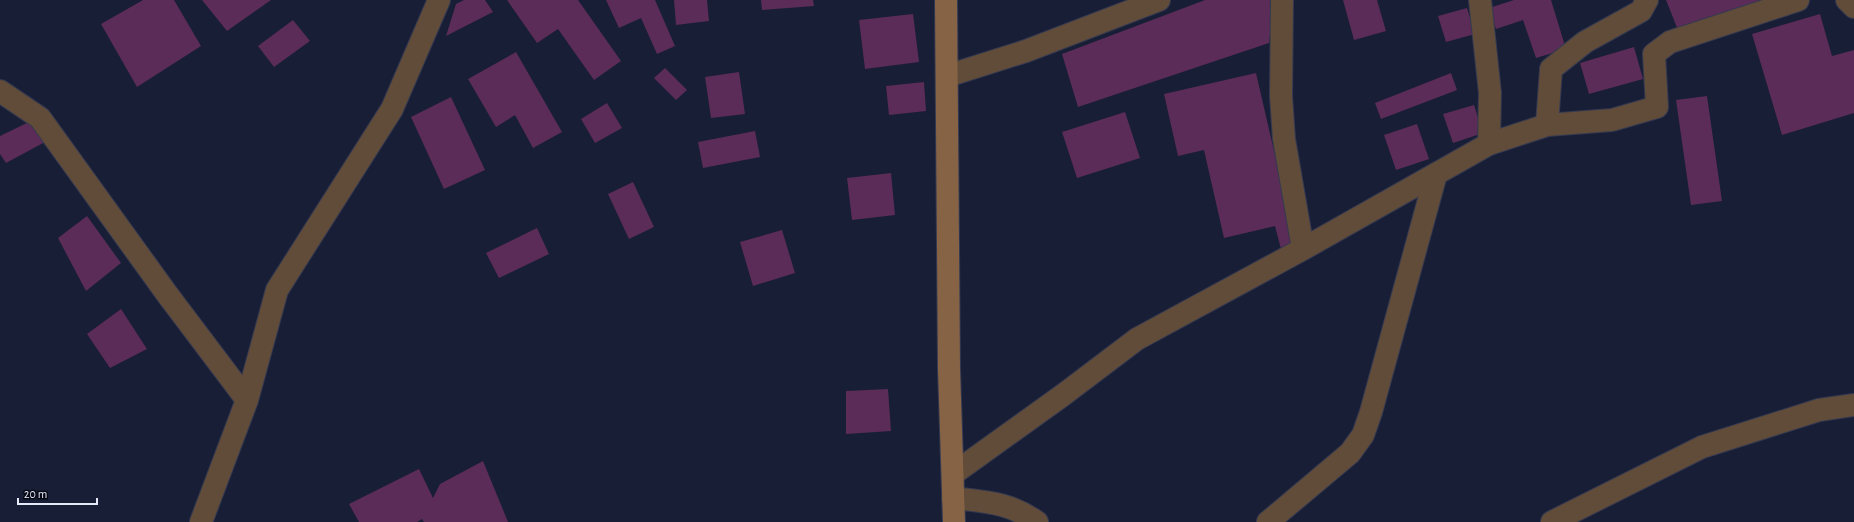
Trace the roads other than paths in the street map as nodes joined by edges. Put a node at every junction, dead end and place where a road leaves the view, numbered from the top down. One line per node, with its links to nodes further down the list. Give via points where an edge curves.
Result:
1 (439, 0): 16 (street, via 392,109 277,290)
2 (946, 0): 10 (street)
3 (1159, 0): 10 (street, via 1026,51)
4 (1282, 0): 15 (street, via 1281,96 1284,139)
5 (1480, 0): 13 (street, via 1490,93)
6 (1647, 0): 12 (street, via 1641,11 1585,42 1551,69)
7 (1798, 0): 12 (street, via 1670,42 1654,54 1657,108 1612,120)
8 (1847, 0): 9 (street)
9 (1854, 7)
10 (947, 76): 18 (street, via 949,369)
11 (0, 91): 16 (street, via 40,118)
12 (1547, 125): 13 (street)
13 (1489, 144): 14 (street)
14 (1436, 174): 15 (street); 23 (street, via 1363,435 1350,453)
15 (1303, 249): 18 (street, via 1137,339)
16 (247, 400): 20 (street)
17 (1854, 405): 24 (street, via 1819,410 1702,447)
18 (953, 474): 19 (street)
19 (953, 498): 21 (street); 22 (street, via 1004,504 1025,513)
20 (201, 522)
21 (954, 522)
22 (1037, 522)
23 (1268, 522)
24 (1552, 522)

